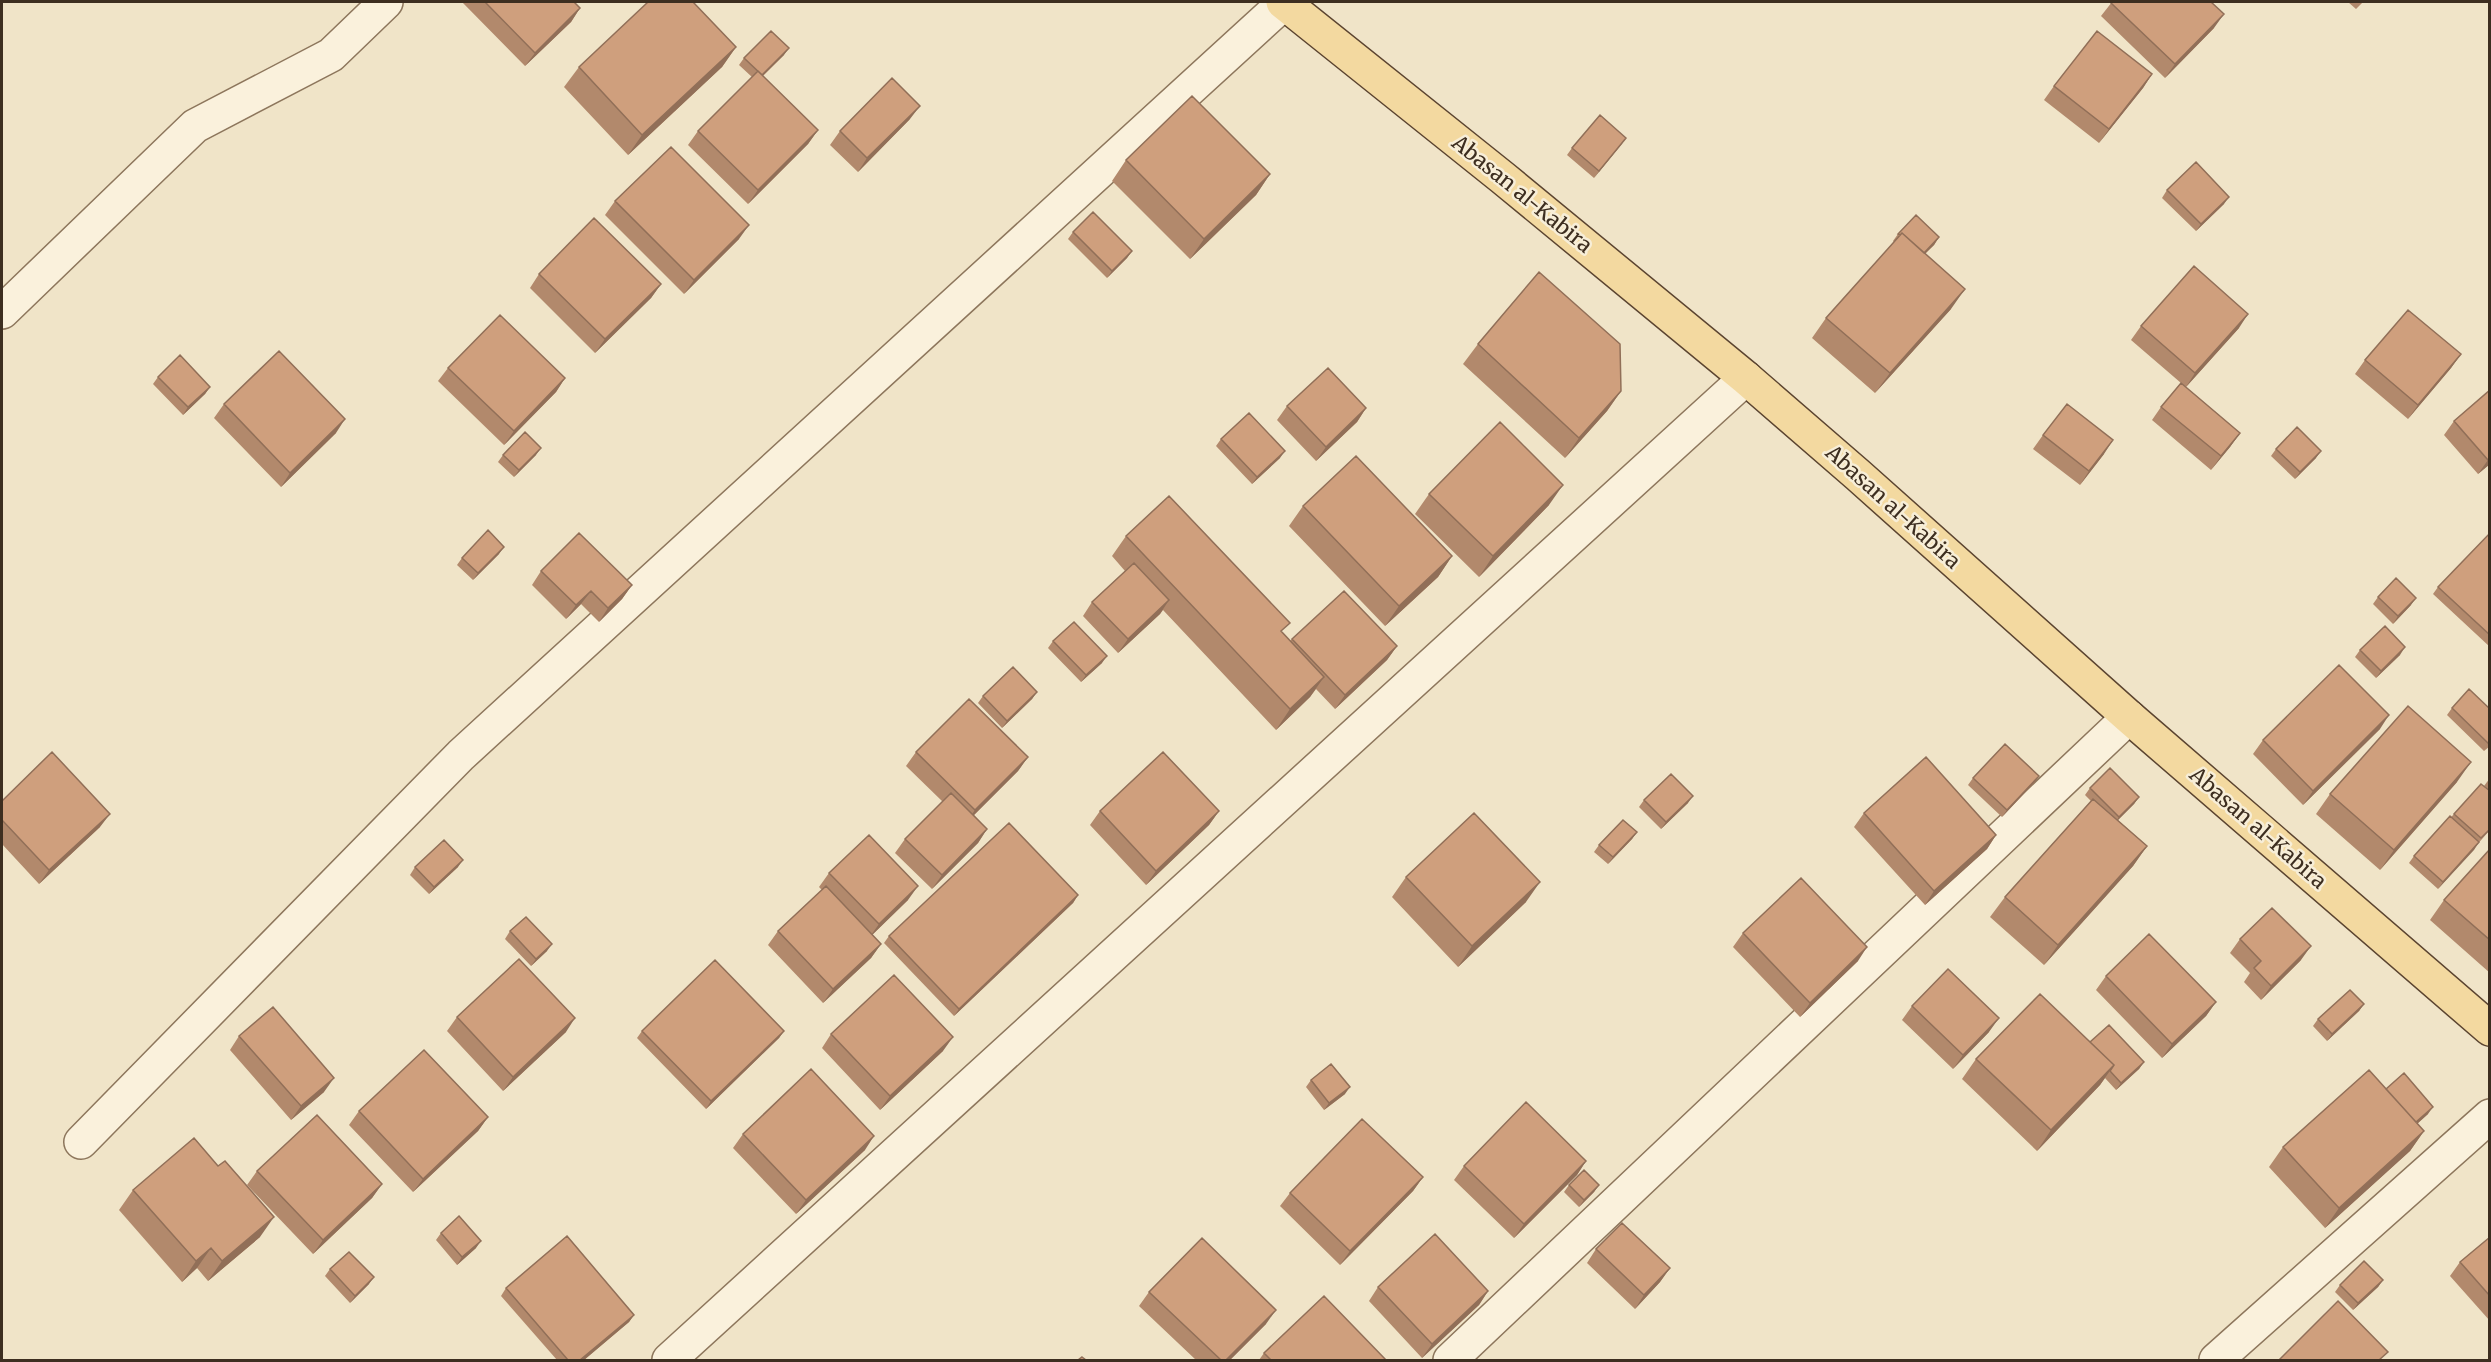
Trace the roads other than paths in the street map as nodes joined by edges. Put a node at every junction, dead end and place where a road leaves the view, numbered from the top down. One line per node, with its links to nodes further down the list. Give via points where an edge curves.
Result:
1 (386, 2): 3 (street, via 331,55 195,126)
2 (1284, 2): 4 (main road, Abasan al-Kabira); 8 (street, via 461,755)
3 (2, 312)
4 (1746, 378): 5 (main road, Abasan al-Kabira); 9 (street)
5 (2129, 717): 6 (main road, Abasan al-Kabira); 10 (street)
6 (2490, 1029)
7 (2490, 1116): 11 (street)
8 (81, 1142)
9 (669, 1360)
10 (1450, 1360)
11 (2216, 1360)

